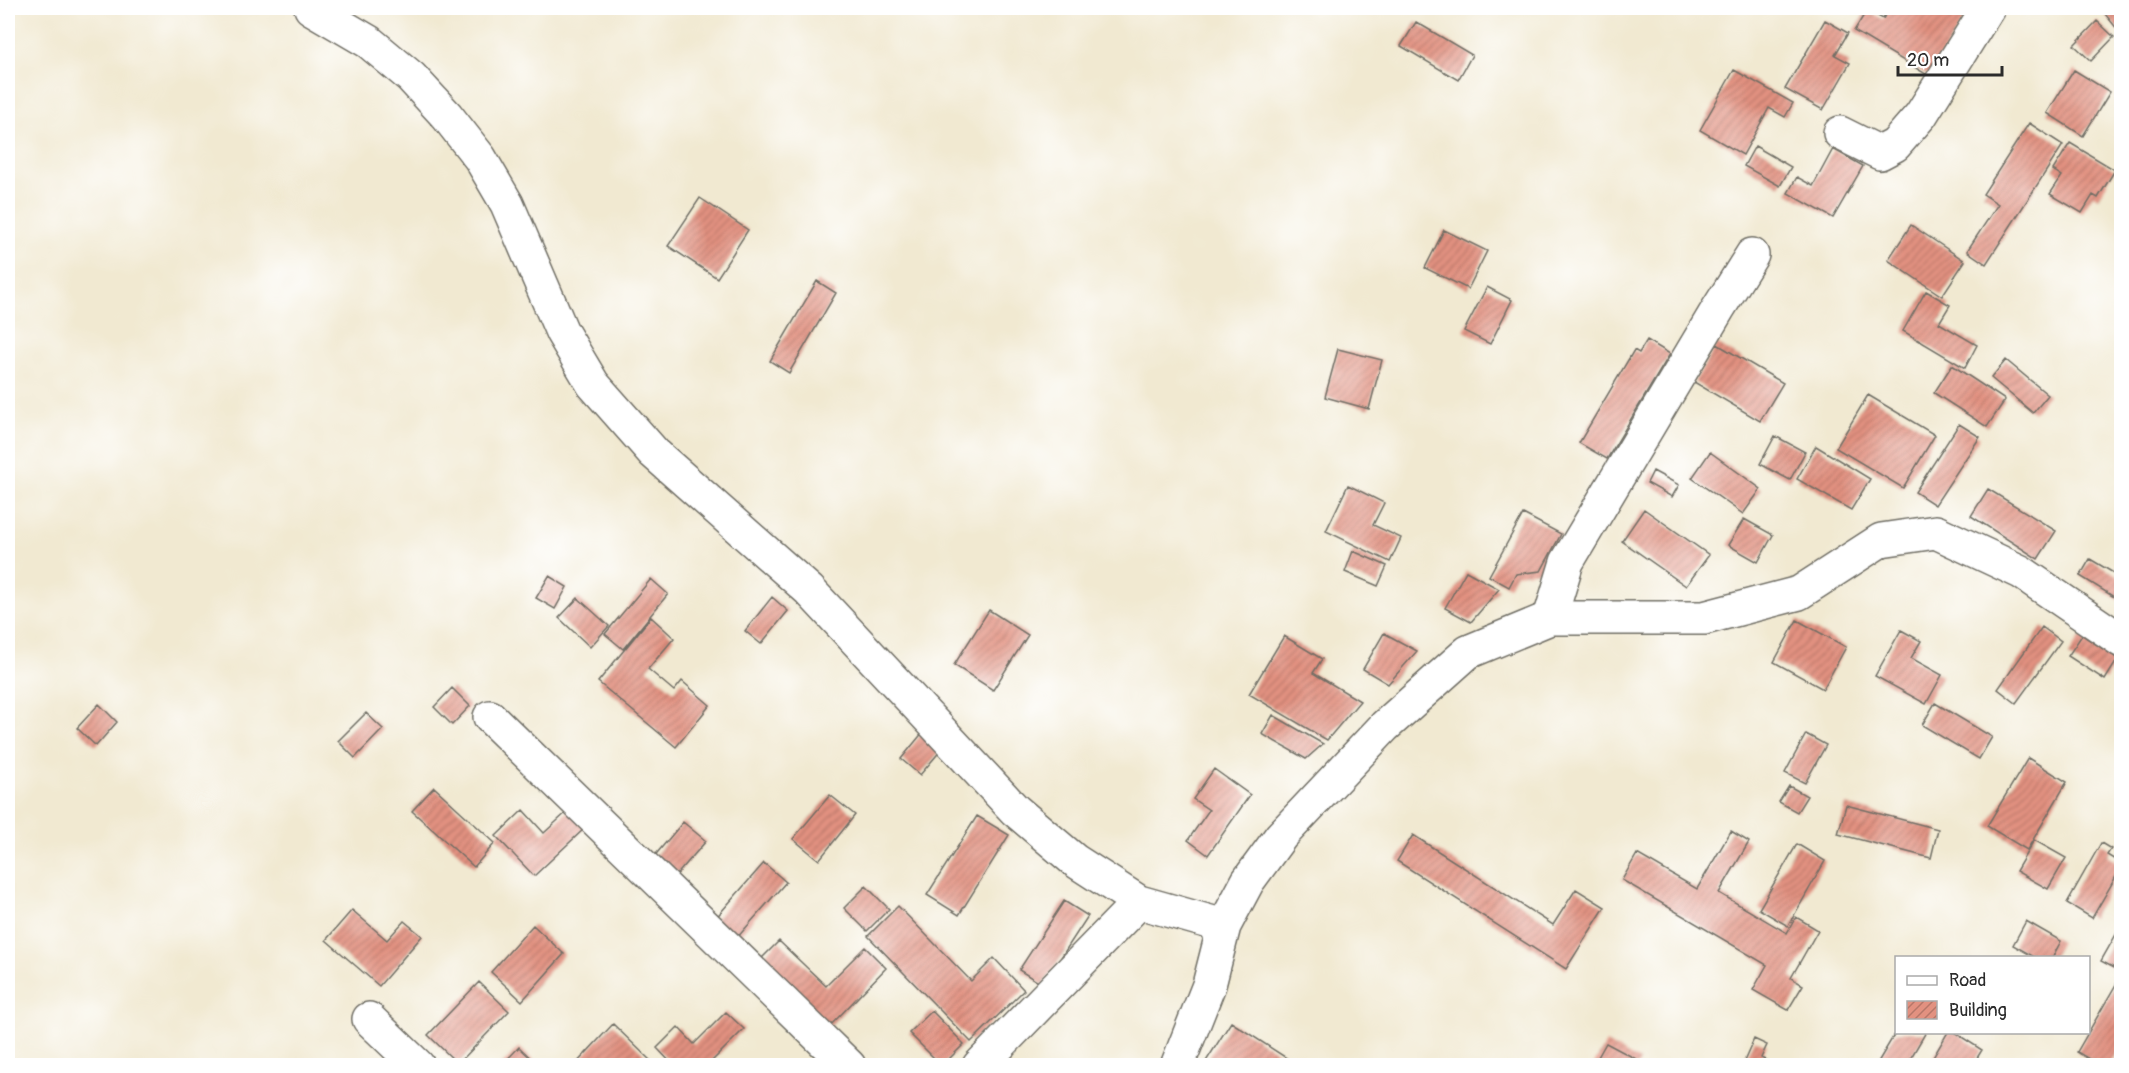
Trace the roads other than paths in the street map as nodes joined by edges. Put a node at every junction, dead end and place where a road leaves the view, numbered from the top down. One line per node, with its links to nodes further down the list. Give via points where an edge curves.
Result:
1 (311, 8): 8 (street, via 369,42 411,77 467,141 507,204 561,332 593,384 654,453 808,590 1015,810 1074,860)
2 (1988, 8): 3 (street, via 1921,115 1895,145 1880,153)
3 (1840, 133)
4 (1752, 255): 5 (street, via 1567,561)
5 (1550, 618): 6 (street, via 1704,618 1798,593 1881,540 1936,532 2021,573); 9 (street, via 1468,652 1385,726 1281,836 1248,881)
6 (2121, 641)
7 (490, 717): 12 (street)
8 (1139, 902): 9 (street); 13 (street)
9 (1224, 926): 14 (street, via 1209,985)
10 (369, 1019): 11 (street)
11 (418, 1065)
12 (849, 1065)
13 (979, 1065)
14 (1177, 1065)

